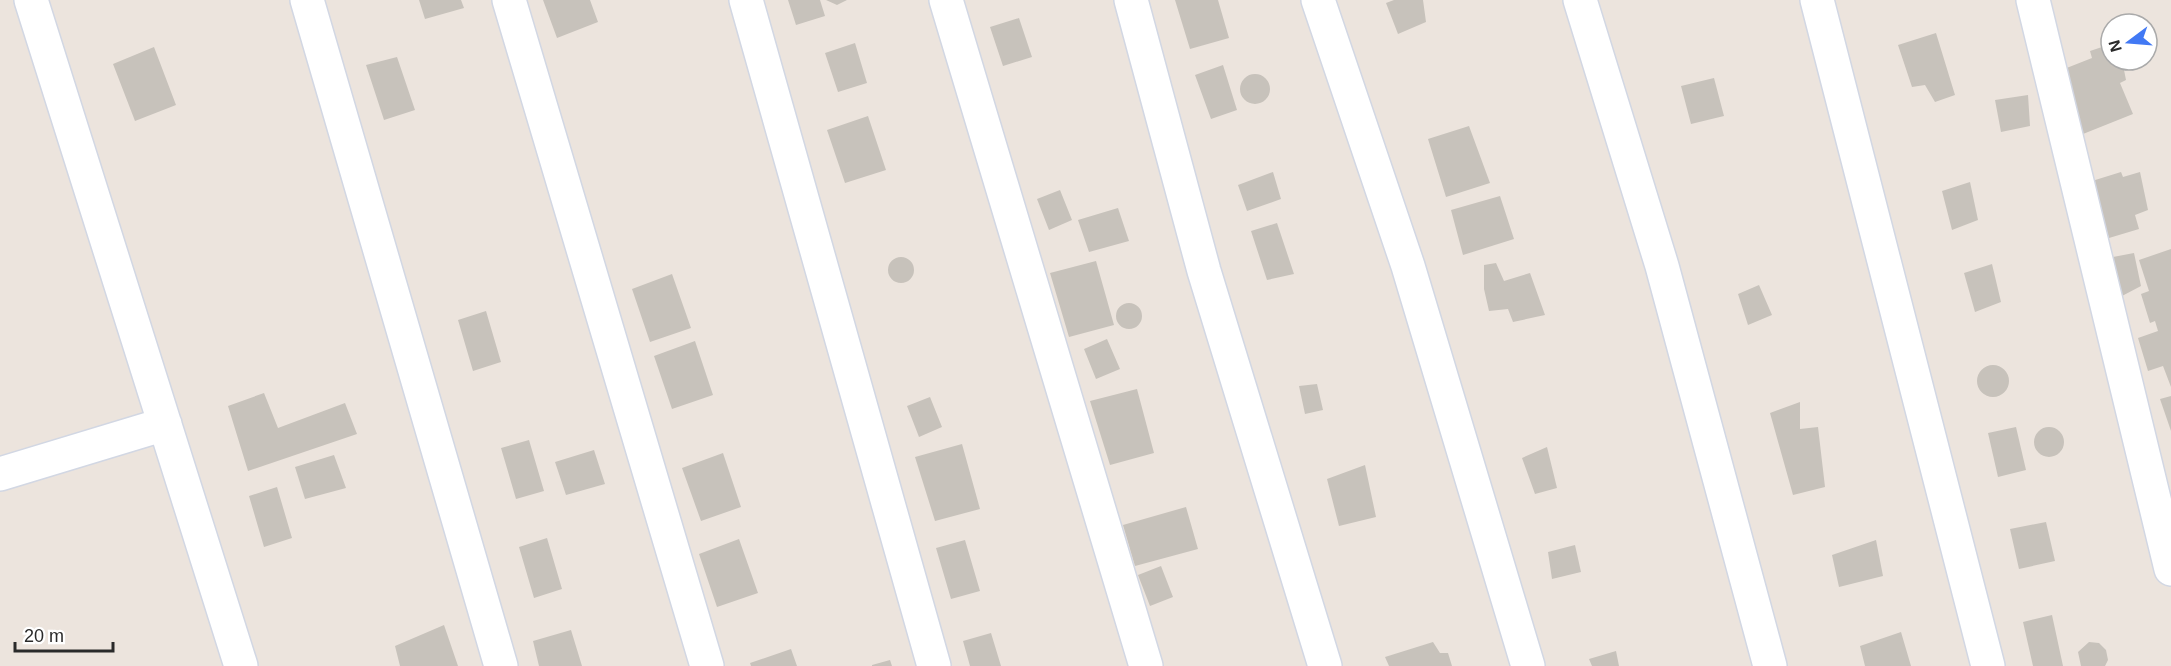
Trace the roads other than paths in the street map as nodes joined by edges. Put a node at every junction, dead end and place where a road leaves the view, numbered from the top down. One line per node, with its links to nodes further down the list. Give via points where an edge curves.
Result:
1 (30, 0): 11 (street)
2 (306, 0): 15 (street)
3 (509, 0): 16 (street)
4 (746, 0): 17 (street)
5 (946, 0): 18 (street)
6 (1131, 0): 19 (street, via 1204,271)
7 (1318, 0): 20 (street, via 1408,266)
8 (1580, 0): 21 (street, via 1662,266)
9 (1817, 0): 22 (street)
10 (2033, 0): 13 (street)
11 (165, 424): 12 (street); 14 (street)
12 (0, 474)
13 (2171, 569)
14 (241, 666)
15 (501, 666)
16 (707, 666)
17 (934, 666)
18 (1146, 666)
19 (1325, 666)
20 (1528, 666)
21 (1770, 666)
22 (1988, 666)

